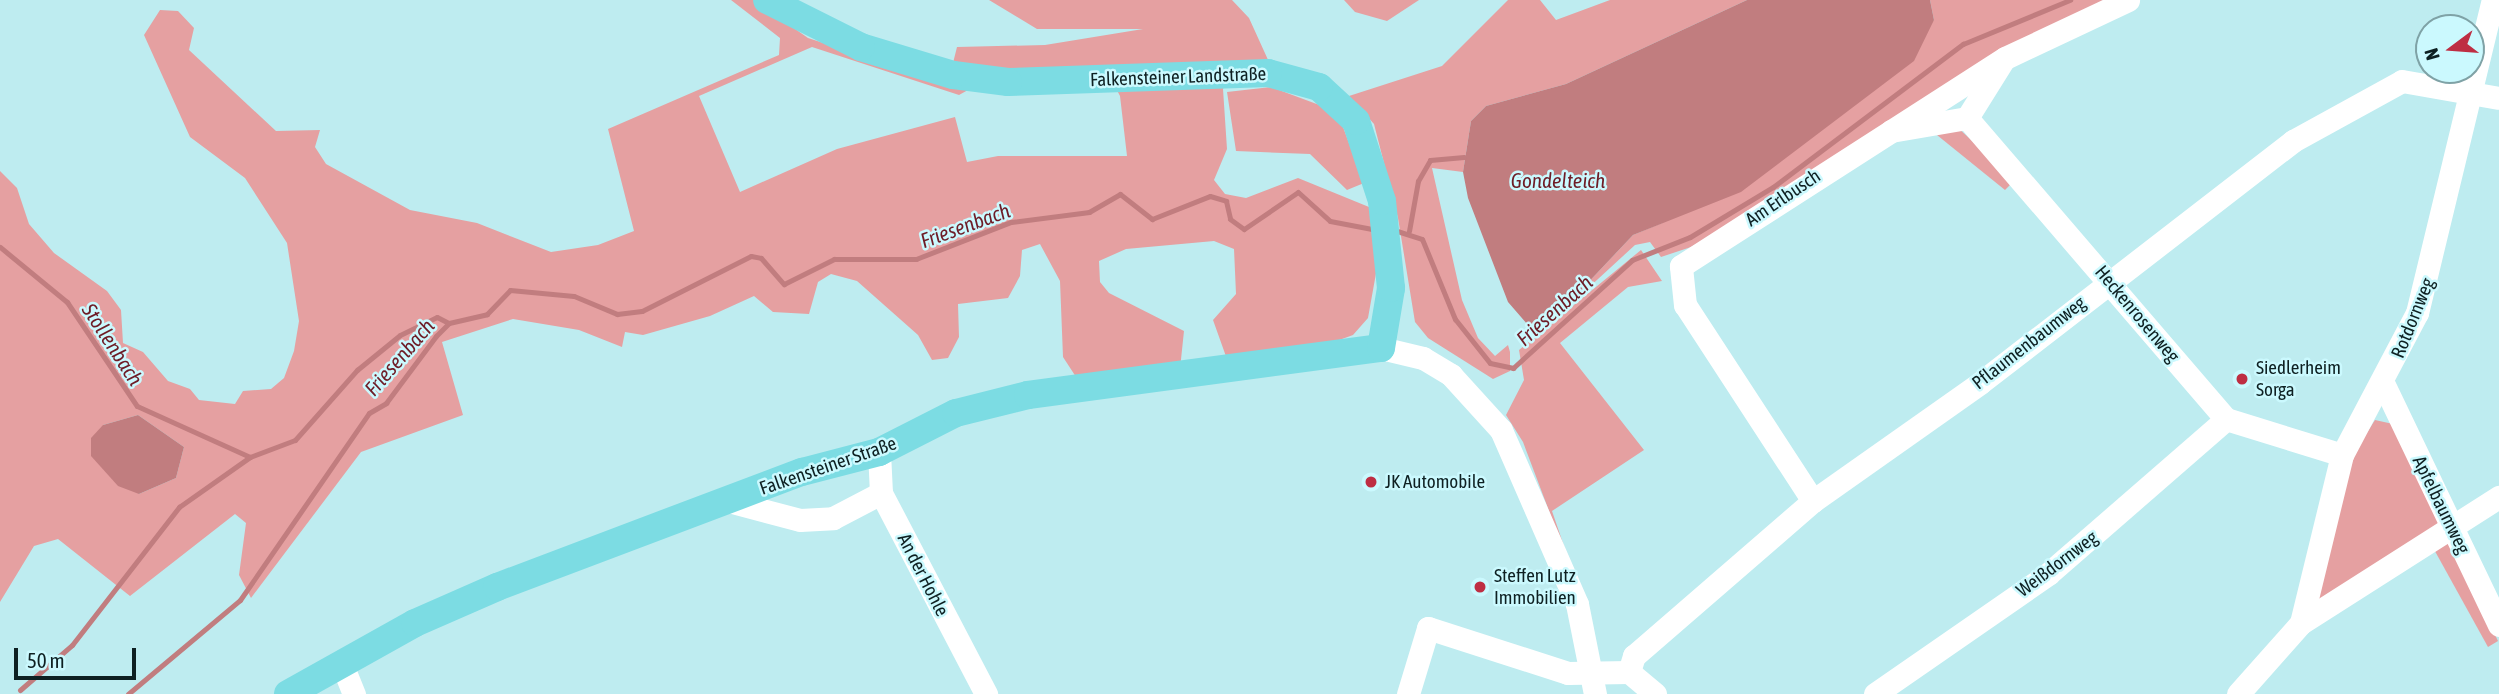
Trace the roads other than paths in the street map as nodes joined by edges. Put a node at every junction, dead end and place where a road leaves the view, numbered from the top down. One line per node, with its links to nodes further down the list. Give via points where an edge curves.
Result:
1 (767, 0): 10 (main road, Falkensteiner Landstraße, via 861,47 953,75 1008,82 1268,73 1295,78 1339,100 1356,121 1382,201 1390,251)
2 (2128, 0): 4 (street, Am Erlbusch)
3 (2493, 0): 5 (street, Rotdornweg)
4 (2005, 58): 7 (street); 8 (street, Am Erlbusch)
5 (2470, 92): 6 (street, Pflaumenbaumweg); 9 (street, Pflaumenbaumweg, via 2415,81 2392,85 2239,177); 11 (street, Rotdornweg, via 2432,269)
6 (2499, 99)
7 (1967, 118): 8 (street); 9 (street, Heckenrosenweg)
8 (1882, 132): 18 (street, Am Erlbusch, via 1681,266 1685,305)
9 (2108, 280): 12 (street, Heckenrosenweg); 18 (street, Pflaumenbaumweg, via 1980,383)
10 (1381, 348): 13 (main road, Falkensteiner Straße, via 998,401 957,413); 24 (street, via 1423,358 1451,375 1501,430 1577,604)
11 (2384, 385): 14 (street, Rotdornweg); 19 (street, Apfelbaumweg)
12 (2226, 419): 14 (street); 30 (street, Weißdornweg, via 2048,574)
13 (879, 452): 15 (street, An der Hohle); 17 (main road, Falkensteiner Straße)
14 (2342, 455): 20 (street, Rotdornweg)
15 (881, 493): 17 (street, via 832,518 800,520); 27 (street, An der Hohle)
16 (2499, 497): 19 (street, Rotdornweg)
17 (728, 501): 22 (main road, Falkensteiner Straße, via 497,587)
18 (1813, 501): 23 (street, Pflaumenbaumweg, via 1633,656)
19 (2449, 524): 20 (street, Rotdornweg, via 2318,618); 21 (street, Apfelbaumweg)
20 (2301, 623): 31 (street, Rotdornweg)
21 (2499, 625)
22 (341, 662): 25 (main road, Falkensteiner Straße); 26 (street)
23 (1629, 672): 24 (street); 29 (street)
24 (1595, 685): 28 (street, via 1428,628)
25 (288, 694)
26 (354, 694)
27 (986, 694)
28 (1408, 694)
29 (1655, 694)
30 (1875, 694)
31 (2238, 694)

